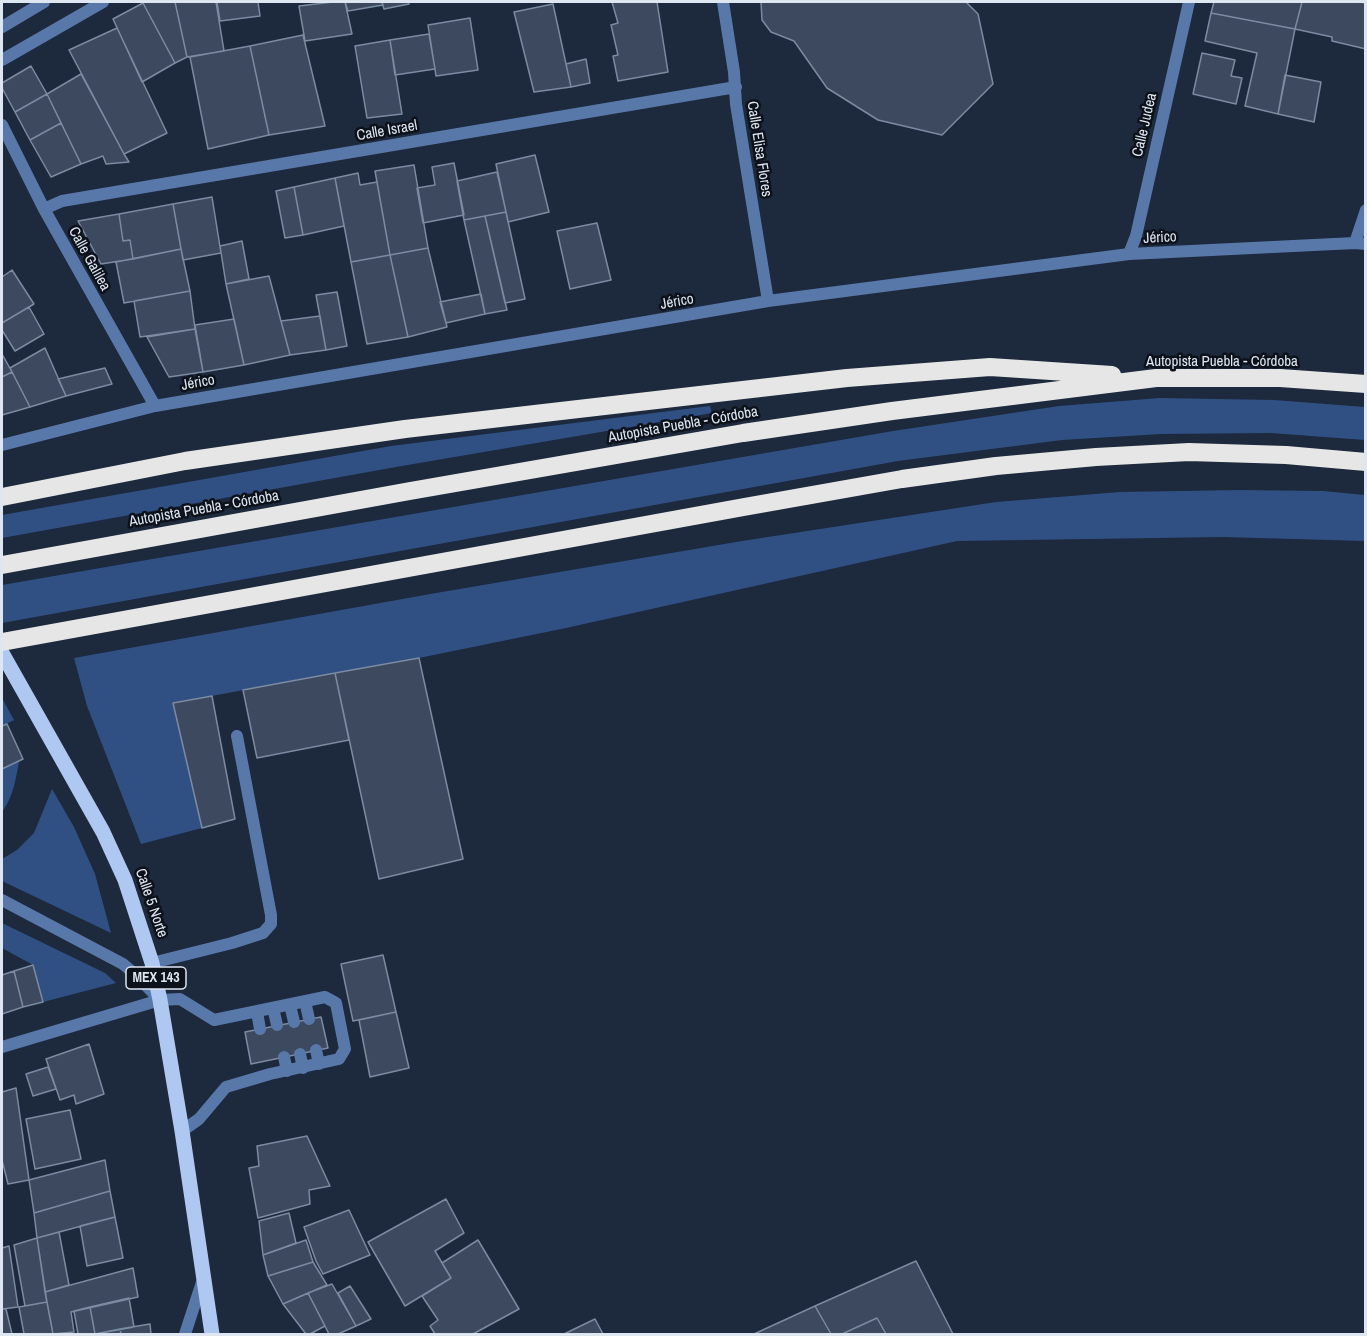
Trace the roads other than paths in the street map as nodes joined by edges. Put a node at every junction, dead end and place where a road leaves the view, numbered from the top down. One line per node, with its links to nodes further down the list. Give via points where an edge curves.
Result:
1 (44, 2): 5 (street)
2 (104, 2): 6 (street)
3 (723, 2): 7 (street, Calle Elisa Flores)
4 (1189, 2): 12 (street, Calle Judea)
5 (2, 27)
6 (2, 60)
7 (736, 87): 9 (street, Calle Israel, via 62,201); 13 (street, Calle Elisa Flores)
8 (2, 125): 9 (street, Calle Galilea)
9 (44, 209): 16 (street, Calle Galilea)
10 (1365, 210): 11 (street)
11 (1360, 243): 12 (street, Jérico)
12 (1129, 254): 13 (street, Jérico)
13 (768, 302): 16 (street, Jérico)
14 (1156, 378): 15 (highway, Autopista Puebla - Córdoba, via 1280,378); 19 (highway, via 990,367 847,378 405,429 185,460); 20 (highway, Autopista Puebla - Córdoba, via 744,433)
15 (1365, 384)
16 (154, 406): 17 (street, Jérico)
17 (2, 445)
18 (1365, 462): 21 (highway, via 1286,454 1189,452 996,466 766,503)
19 (2, 497)
20 (7, 564)
21 (2, 642)
22 (2, 653): 25 (main road, Calle 5 Norte / MEX 143, via 103,832 125,880)
23 (237, 736): 25 (street, via 271,924 262,933 232,943)
24 (2, 900): 26 (street, via 123,964)
25 (152, 963): 26 (main road, Calle 5 Norte / MEX 143)
26 (160, 1000): 30 (street, via 180,999 214,1020); 35 (street); 44 (main road, Calle 5 Norte / MEX 143)
27 (305, 1001): 28 (street); 31 (street); 40 (street, via 325,997 336,1003 345,1049 339,1059)
28 (290, 1005): 29 (street); 32 (street)
29 (273, 1008): 30 (street); 33 (street)
30 (257, 1012): 34 (street)
31 (309, 1019)
32 (294, 1022)
33 (278, 1025)
34 (260, 1029)
35 (2, 1047)
36 (316, 1050): 40 (street)
37 (300, 1053): 41 (street)
38 (284, 1057): 42 (street)
39 (266, 1060): 43 (street)
40 (319, 1064): 41 (street)
41 (303, 1068): 42 (street)
42 (287, 1071): 43 (street)
43 (270, 1074): 44 (street, via 226,1087 199,1119)
44 (182, 1131): 45 (main road, Calle 5 Norte / MEX 143)
45 (203, 1278): 46 (street); 47 (main road, Calle 5 Norte / MEX 143)
46 (185, 1335)
47 (212, 1335)

